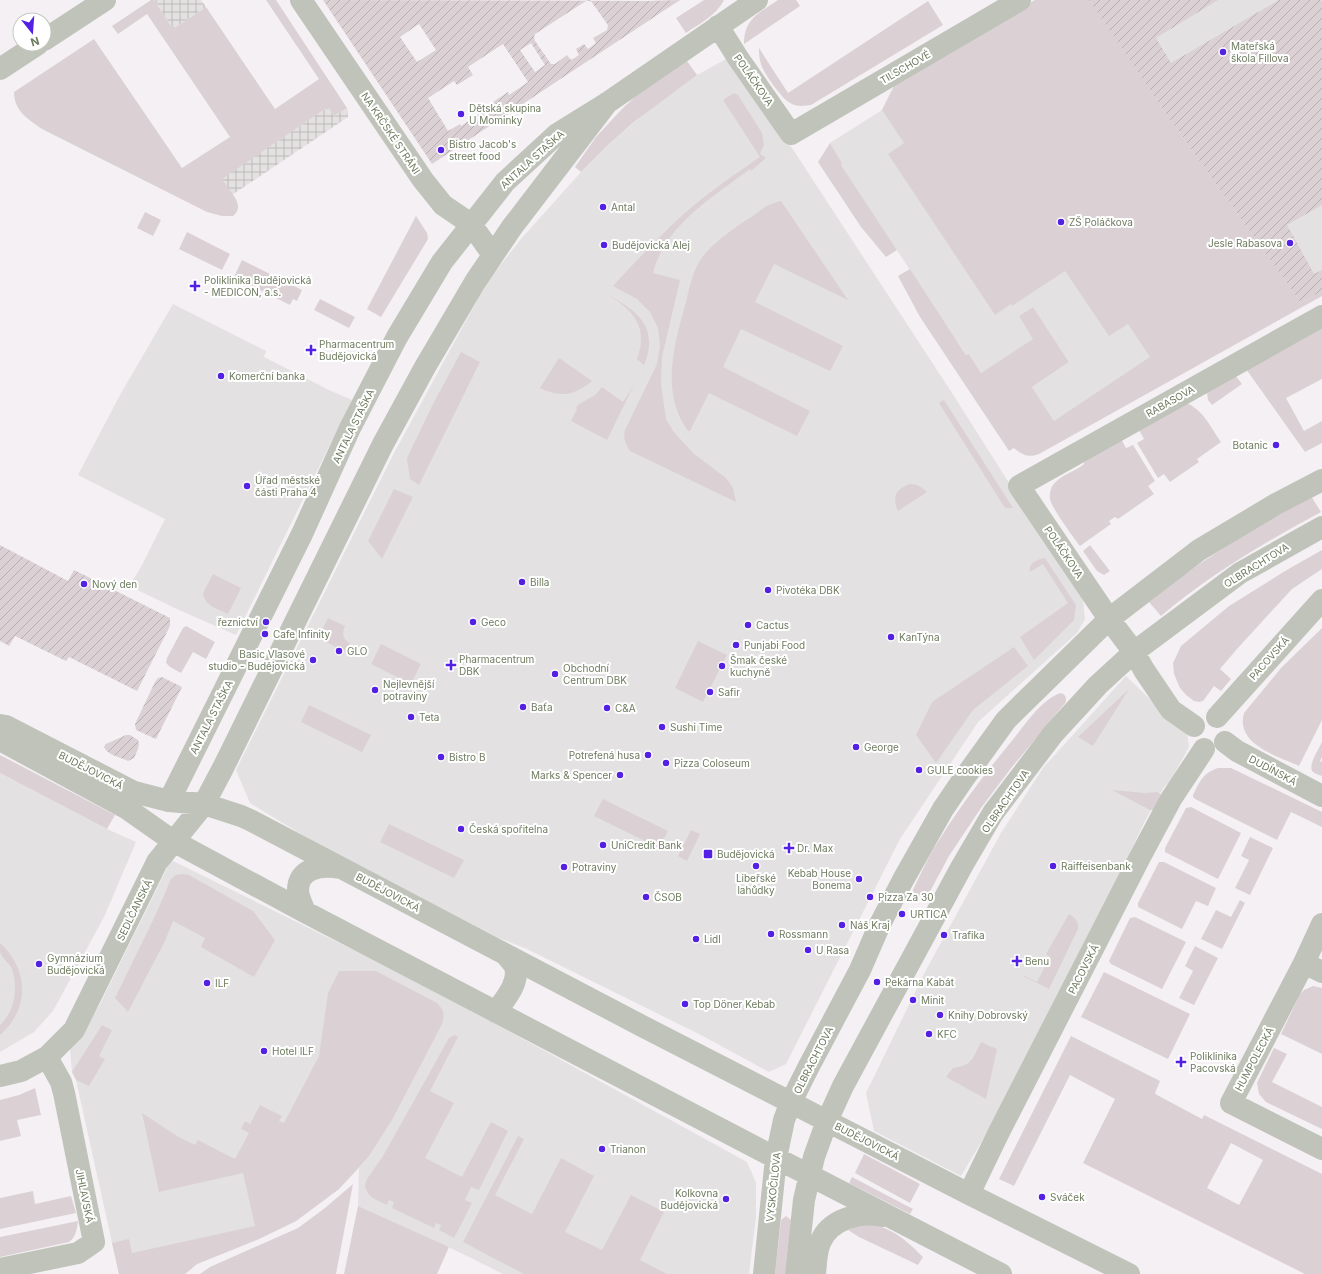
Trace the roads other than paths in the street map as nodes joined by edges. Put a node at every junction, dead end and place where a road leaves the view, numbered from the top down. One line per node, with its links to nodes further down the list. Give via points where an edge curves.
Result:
1 (105, 0): 6 (street)
2 (301, 0): 11 (street, NA KRČSKÉ STRÁNI, via 423,180 443,205)
3 (1020, 0): 10 (street, TILSCHOVÉ)
4 (752, 1): 5 (street, ANTALA STAŠKA)
5 (718, 26): 9 (street, ANTALA STAŠKA); 10 (street, POLÁČKOVA)
6 (52, 35)
7 (26, 52): 8 (street)
8 (0, 69)
9 (607, 103): 11 (street, ANTALA STAŠKA, via 557,134 504,182); 12 (street, ANTALA STAŠKA, via 532,200)
10 (791, 134)
11 (471, 224): 12 (street, NA KRČSKÉ STRÁNI); 27 (street, ANTALA STAŠKA, via 442,262 394,344 350,428 302,534)
12 (494, 255): 28 (street, ANTALA STAŠKA, via 475,282 425,367 383,444)
13 (1322, 316): 15 (street, RABASOVA)
14 (1322, 480): 18 (street, OLBRACHTOVA, via 1276,504 1200,550)
15 (1019, 486): 18 (street, POLÁČKOVA)
16 (1322, 527): 19 (street, OLBRACHTOVA, via 1240,573)
17 (1322, 600): 20 (street, PACOVSKÁ)
18 (1109, 619): 19 (street, POLÁČKOVA); 38 (street, OLBRACHTOVA, via 1006,720 943,809 880,924 860,970)
19 (1134, 652): 22 (street, via 1171,710); 39 (street, OLBRACHTOVA, via 1098,685 1058,729 993,814 843,1086)
20 (1217, 717): 22 (street, via 1206,716); 24 (street, via 1222,720 1227,730)
21 (0, 725): 27 (street, BUDĚJOVICKÁ, via 134,792)
22 (1194, 726): 25 (street, via 1193,737)
23 (0, 740): 29 (street, BUDĚJOVICKÁ, via 126,808)
24 (1225, 742): 25 (street, via 1216,749); 26 (street, DUDÍNSKÁ, via 1237,752)
25 (1204, 749): 43 (street, PACOVSKÁ, via 1171,798)
26 (1322, 796)
27 (169, 801): 28 (street, BUDĚJOVICKÁ); 29 (street)
28 (204, 804): 29 (street, SEDLČANSKÁ); 30 (street, BUDĚJOVICKÁ, via 241,816)
29 (173, 841): 31 (street, BUDĚJOVICKÁ); 36 (street, SEDLČANSKÁ, via 157,862 74,1030)
30 (343, 869): 31 (street, via 324,866 305,874 298,891); 33 (street, BUDĚJOVICKÁ)
31 (305, 912): 35 (street, BUDĚJOVICKÁ)
32 (1322, 924): 34 (street, HUMPOLECKÁ)
33 (505, 954): 35 (street, via 515,967 516,976); 38 (street, BUDĚJOVICKÁ)
34 (1313, 968): 40 (street, HUMPOLECKÁ, via 1231,1103)
35 (496, 1012): 41 (street, BUDĚJOVICKÁ)
36 (47, 1057): 37 (street, SEDLČANSKÁ, via 21,1071); 45 (street, JIHLAVSKÁ, via 64,1093 94,1242 78,1253)
37 (0, 1076)
38 (791, 1102): 39 (street, BUDĚJOVICKÁ); 41 (street, VYSKOČILOVA, via 784,1120)
39 (827, 1121): 42 (street, OLBRACHTOVA); 43 (street, BUDĚJOVICKÁ)
40 (1322, 1149)
41 (776, 1158): 42 (street, BUDĚJOVICKÁ); 46 (street, VYSKOČILOVA)
42 (810, 1176): 44 (street, BUDĚJOVICKÁ); 47 (street, via 804,1200)
43 (969, 1194): 50 (street, BUDĚJOVICKÁ)
44 (889, 1217): 48 (street, via 877,1214 856,1216 840,1221 829,1229 824,1233 819,1245); 49 (street, BUDĚJOVICKÁ)
45 (0, 1269)
46 (764, 1274)
47 (796, 1274)
48 (815, 1274)
49 (1001, 1274)
50 (1129, 1274)

